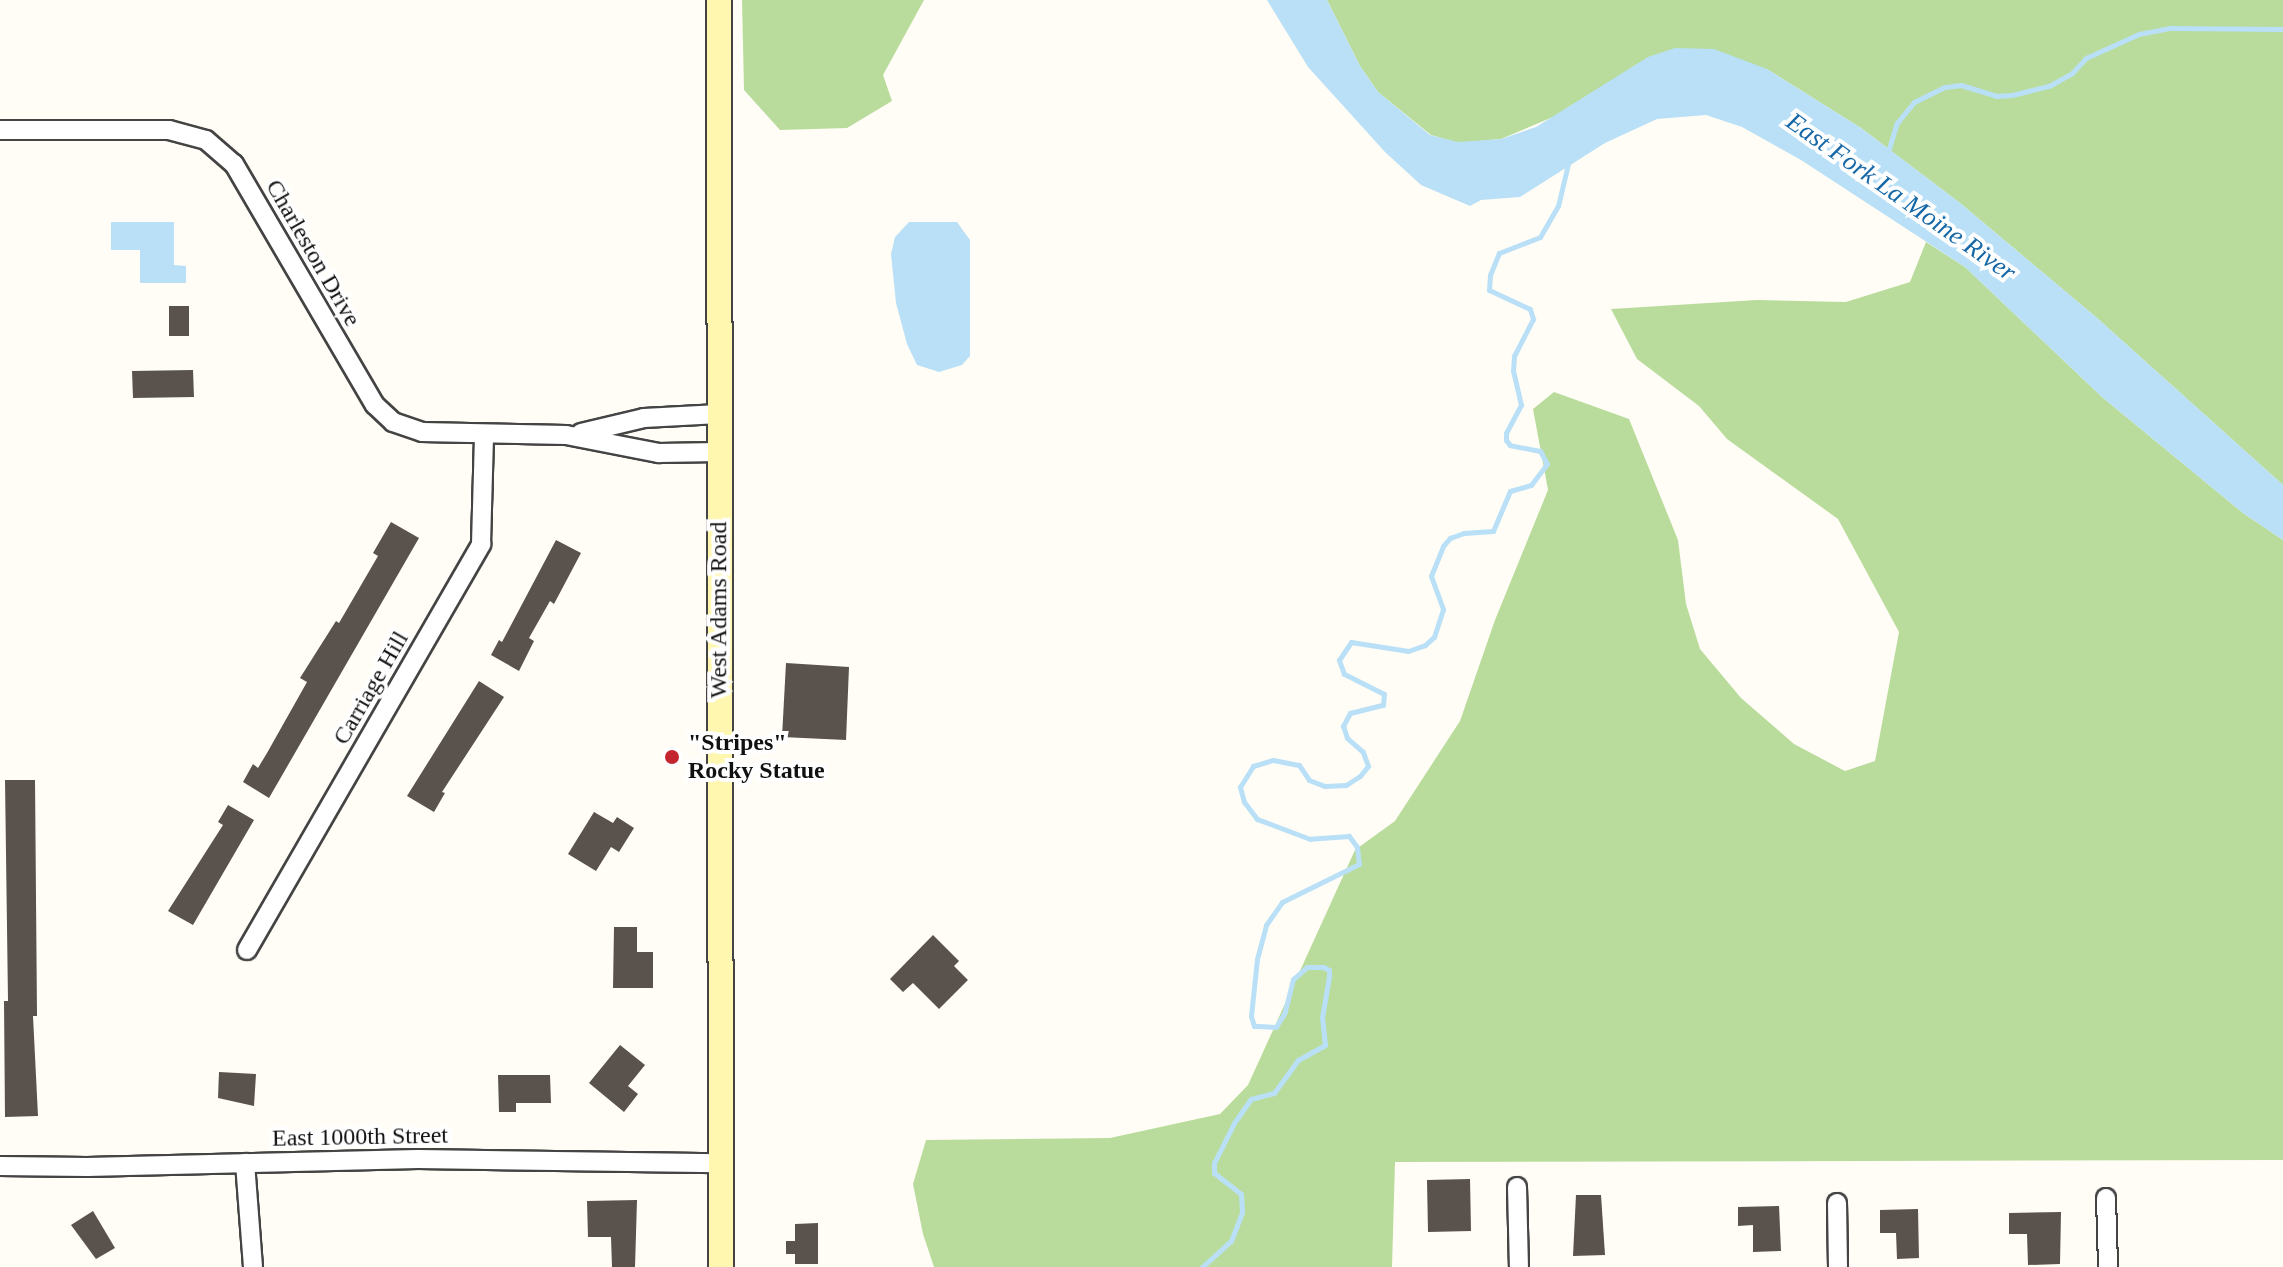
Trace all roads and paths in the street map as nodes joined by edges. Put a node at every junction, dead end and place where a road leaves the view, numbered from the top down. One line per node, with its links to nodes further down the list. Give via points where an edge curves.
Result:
1 (719, 0): 3 (street, West Adams Road)
2 (0, 130): 4 (street, Charleston Drive, via 169,130 206,140 234,164 381,412 422,432)
3 (719, 414): 5 (street, Charleston Drive, via 644,418); 6 (street, West Adams Road)
4 (484, 435): 5 (street, Charleston Drive); 7 (street, Carriage Hill, via 481,544)
5 (566, 435): 6 (street, Charleston Drive, via 659,453)
6 (719, 452): 9 (street, West Adams Road)
7 (247, 950)
8 (245, 1163): 9 (street, East 1000th Street); 10 (street, East 1000th Street); 14 (street)
9 (720, 1163): 15 (street, West Adams Road)
10 (0, 1166)
11 (1517, 1187): 16 (street)
12 (2106, 1198): 18 (street)
13 (1837, 1203): 17 (street)
14 (253, 1267)
15 (721, 1267)
16 (1519, 1267)
17 (1838, 1267)
18 (2108, 1267)

